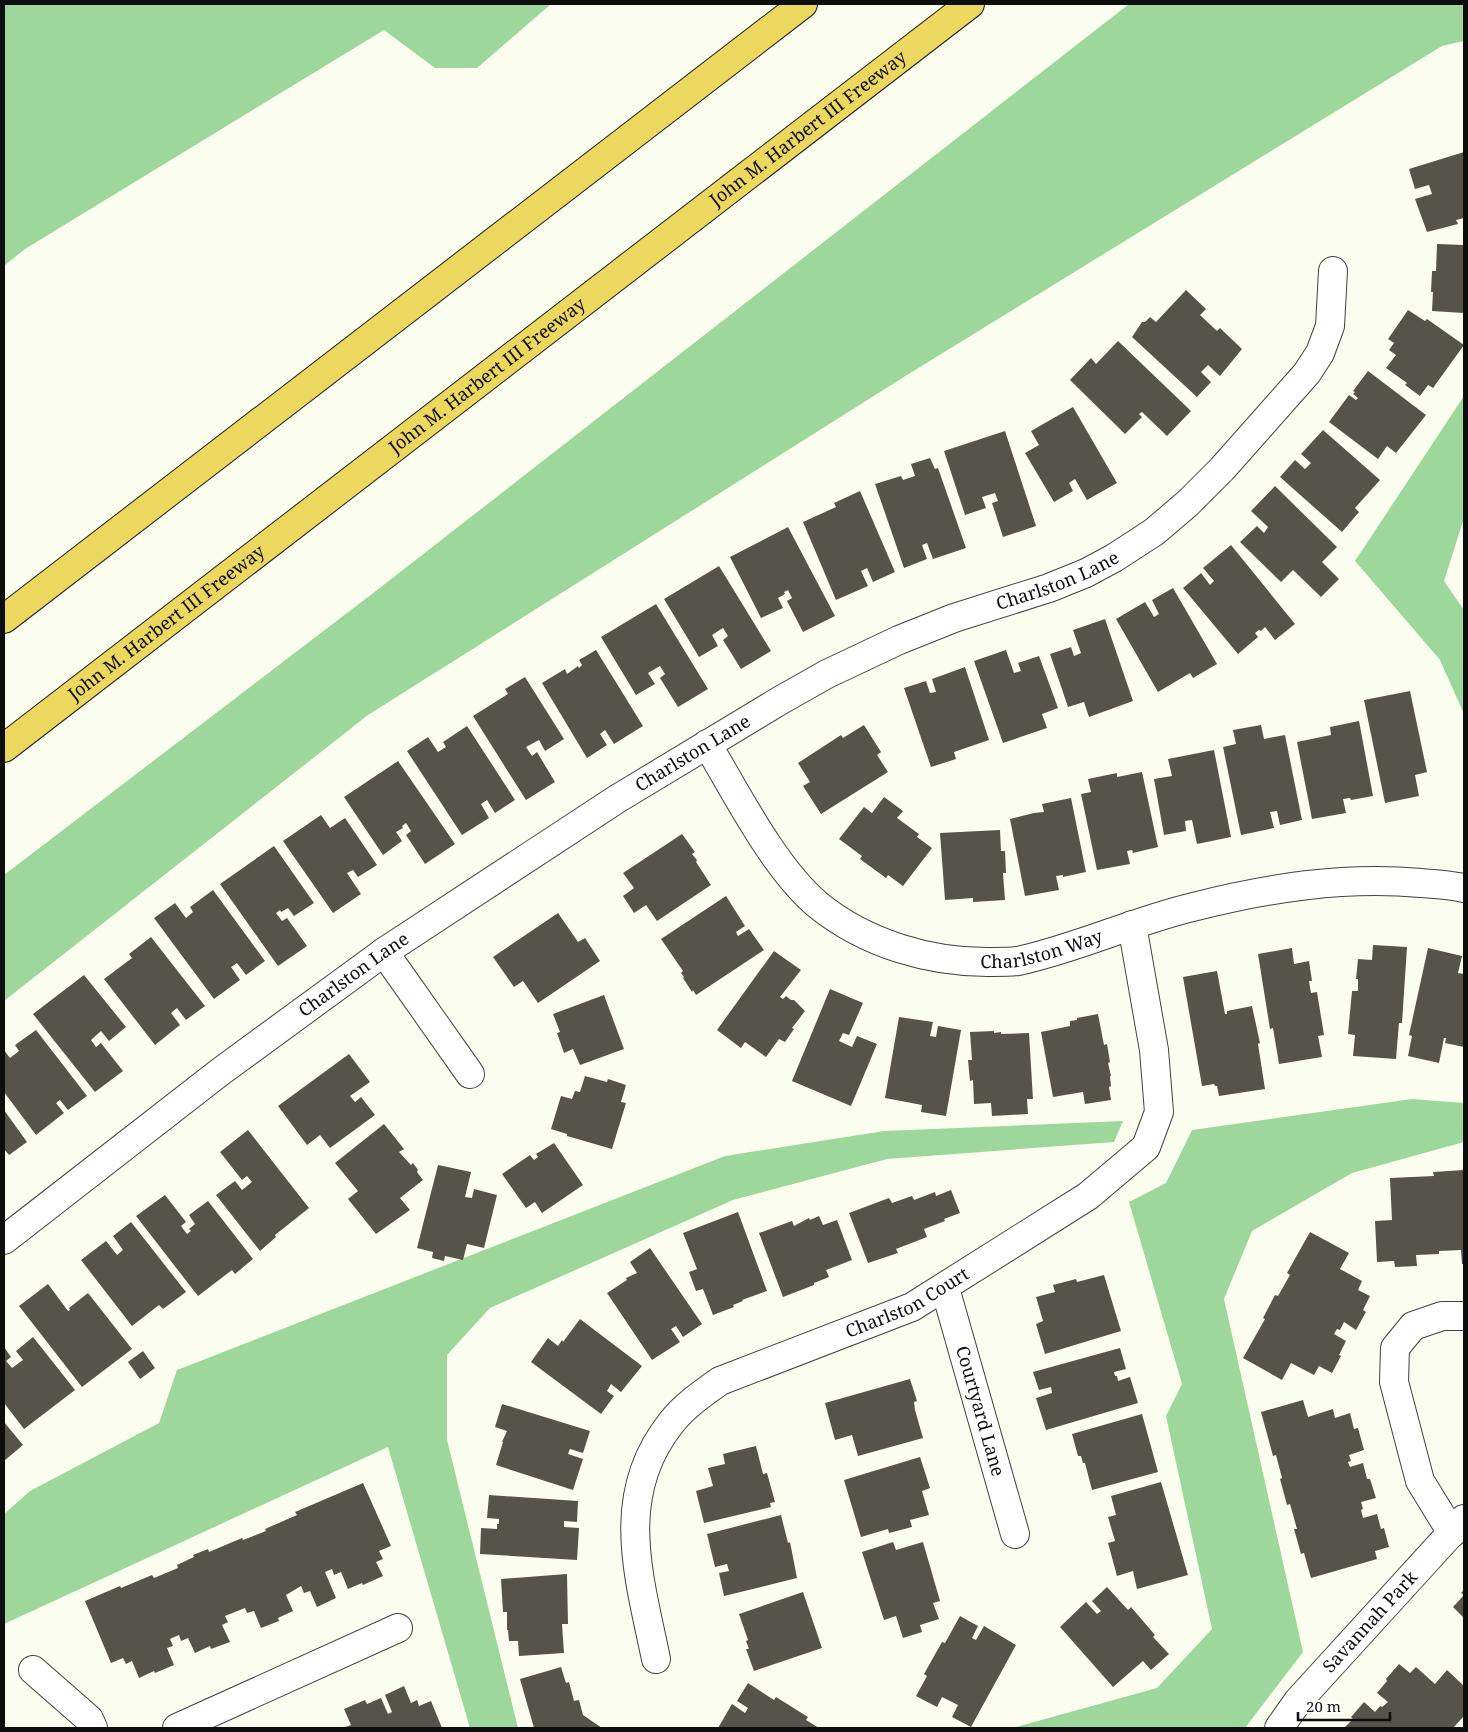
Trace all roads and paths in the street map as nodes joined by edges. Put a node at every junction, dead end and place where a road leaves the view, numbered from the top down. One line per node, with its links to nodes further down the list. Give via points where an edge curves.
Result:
1 (803, 4): 4 (highway)
2 (970, 4): 6 (highway, John M. Harbert III Freeway)
3 (1333, 270): 5 (street, Charlston Lane, via 1330,326 1320,353 1307,373 1222,469 1154,532 1086,573 954,618 827,674)
4 (4, 619)
5 (707, 744): 8 (street, Charlston Way, via 760,833 790,876 818,904 849,926 881,942 945,959 1016,961 1064,949); 9 (street, Charlston Lane)
6 (4, 748)
7 (1464, 888): 8 (street, Charlston Way, via 1400,881 1295,885 1190,907)
8 (1132, 925): 12 (street, Charlston Court, via 1154,1050 1159,1112 1146,1147 1088,1196)
9 (384, 952): 10 (street); 11 (street, Charlston Lane, via 220,1072)
10 (470, 1074)
11 (4, 1240)
12 (946, 1288): 15 (street, Courtyard Lane); 17 (street, Charlston Court, via 912,1307 720,1380 671,1423 645,1466 636,1500 639,1573)
13 (1464, 1316): 14 (street, via 1442,1316 1413,1326 1396,1348 1394,1382 1420,1481)
14 (1458, 1526): 21 (street, Savannah Park, via 1298,1701)
15 (1015, 1534)
16 (398, 1628): 20 (street)
17 (656, 1659)
18 (33, 1670): 19 (street, via 88,1719)
19 (92, 1728)
20 (177, 1728)
21 (1279, 1728)

